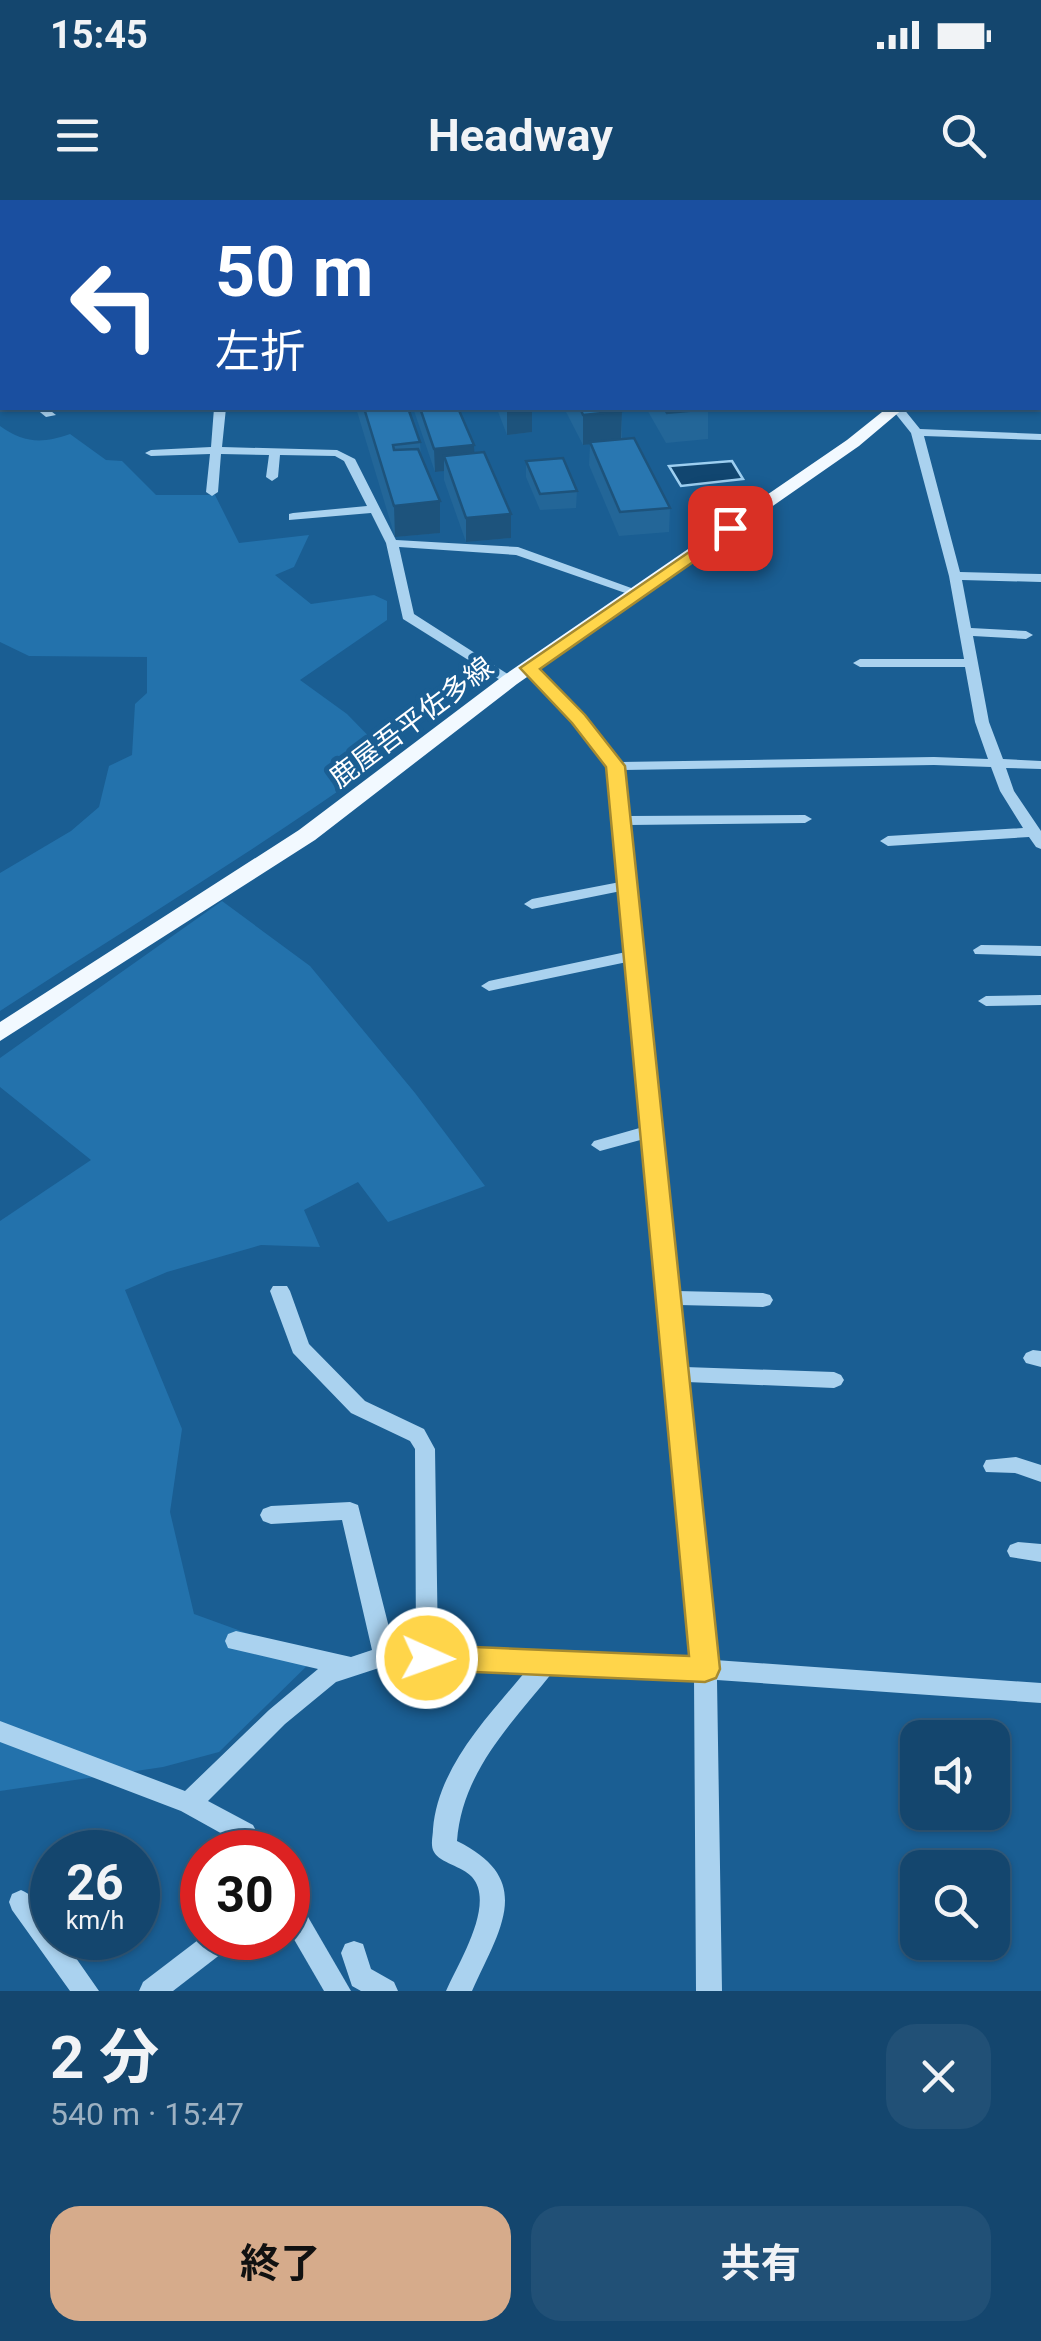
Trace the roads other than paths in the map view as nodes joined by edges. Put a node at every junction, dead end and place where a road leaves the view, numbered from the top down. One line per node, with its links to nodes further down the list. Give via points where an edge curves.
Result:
1 (220, 410): 6 (street)
2 (895, 410): 16 (main road, 鹿屋吾平佐多線)
3 (899, 410): 4 (street)
4 (917, 432): 5 (street); 14 (street)
5 (1041, 437)
6 (216, 450): 7 (street); 8 (street); 10 (street)
7 (275, 452): 9 (street); 11 (street, via 350,459)
8 (151, 453)
9 (272, 477)
10 (212, 492)
11 (373, 509): 12 (street); 13 (street)
12 (293, 517)
13 (392, 542): 16 (street, via 518,551); 22 (street, via 408,616)
14 (955, 576): 15 (street); 17 (street)
15 (1041, 578)
16 (639, 593): 21 (main road, 鹿屋吾平佐多線)
17 (965, 632): 18 (street); 20 (street)
18 (1026, 635)
19 (860, 663): 20 (street)
20 (971, 664): 23 (street)
21 (529, 668): 22 (main road, 鹿屋吾平佐多線); 25 (street)
22 (510, 680): 38 (main road, 鹿屋吾平佐多線, via 307,835)
23 (997, 763): 24 (street); 25 (street); 28 (street)
24 (1041, 764)
25 (616, 766): 27 (street)
26 (805, 819): 27 (street)
27 (621, 821): 30 (street)
28 (1037, 838): 29 (street)
29 (888, 840)
30 (627, 885): 31 (street); 34 (street)
31 (532, 904)
32 (981, 950): 33 (street)
33 (1041, 950)
34 (634, 956): 35 (street); 39 (street)
35 (490, 986)
36 (1041, 1000): 37 (street)
37 (986, 1001)
38 (0, 1033)
39 (650, 1131): 40 (street); 42 (street)
40 (600, 1145)
41 (280, 1291): 51 (street, via 300,1348 358,1408 417,1435 426,1448)
42 (666, 1298): 43 (street); 44 (street)
43 (763, 1300)
44 (674, 1374): 45 (street); 54 (street)
45 (834, 1380)
46 (993, 1466): 47 (street)
47 (1041, 1474)
48 (271, 1515): 50 (street, via 350,1511)
49 (236, 1641): 53 (street)
50 (385, 1656): 51 (street); 53 (street)
51 (427, 1658): 52 (street)
52 (546, 1663): 54 (street); 67 (street, via 459,1777 444,1824 444,1847 479,1867 494,1904)
53 (351, 1667): 57 (street, via 328,1675 276,1717)
54 (705, 1669): 55 (street); 68 (street)
55 (1041, 1693)
56 (0, 1731): 57 (street)
57 (189, 1804): 58 (street)
58 (238, 1830)
59 (21, 1902): 63 (street)
60 (310, 1943): 65 (street)
61 (354, 1953): 66 (street, via 362,1977)
62 (192, 1960): 64 (street)
63 (86, 1991)
64 (152, 1991)
65 (338, 1991)
66 (386, 1991)
67 (459, 1991)
68 (709, 1991)

